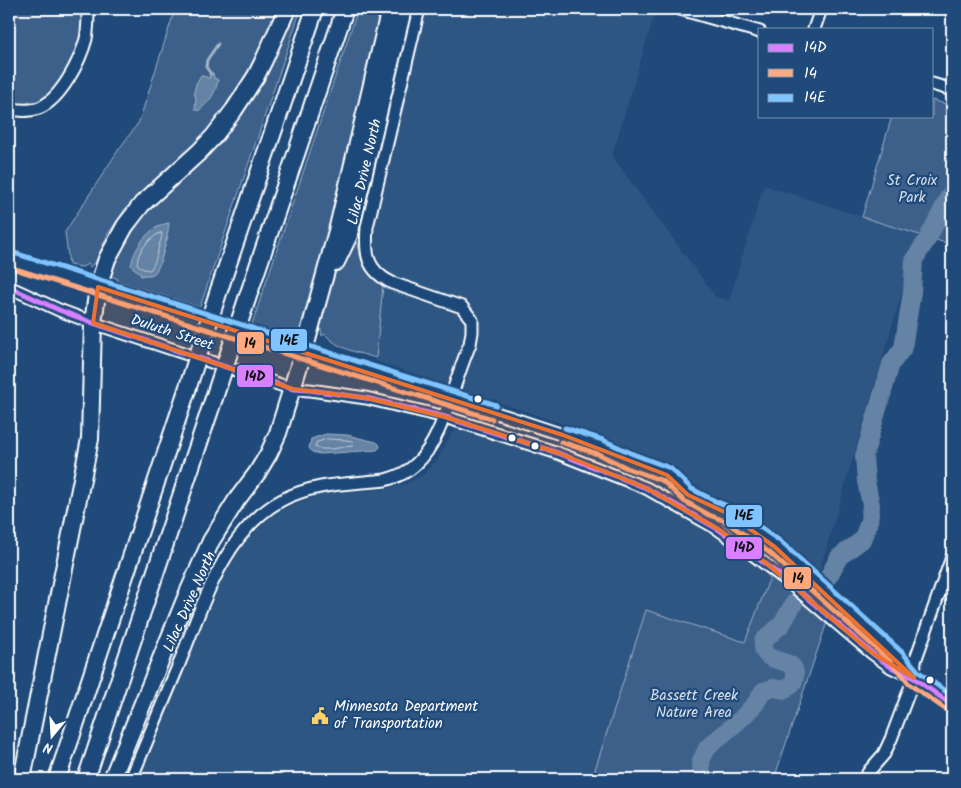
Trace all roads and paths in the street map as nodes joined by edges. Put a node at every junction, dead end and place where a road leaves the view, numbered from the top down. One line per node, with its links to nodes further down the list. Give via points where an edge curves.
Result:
1 (88, 9): 14 (street, via 86,41 73,72 59,92 39,108)
2 (288, 9): 17 (highway, via 256,76 234,110 199,152 130,218 107,258)
3 (316, 9): 28 (highway, bridge)
4 (344, 9): 29 (highway, bridge)
5 (390, 9): 18 (highway, via 340,222)
6 (403, 9): 18 (highway, via 349,235)
7 (419, 9): 22 (street, Lilac Drive North, via 367,227 366,248 373,269 384,279 462,307 472,320 470,344)
8 (680, 9): 11 (street)
9 (821, 9): 10 (street)
10 (814, 28)
11 (758, 31)
12 (934, 85): 13 (street)
13 (952, 90)
14 (9, 110)
15 (9, 258): 17 (street, Duluth Street)
16 (9, 287): 19 (street, Duluth Street)
17 (98, 287): 19 (highway); 20 (street, Duluth Street)
18 (321, 288): 20 (highway)
19 (93, 323): 21 (street, Duluth Street); 27 (highway, via 90,440)
20 (303, 351): 21 (highway); 22 (street, Duluth Street)
21 (293, 389): 23 (street, Duluth Street, via 366,398); 30 (highway, via 269,453 211,541)
22 (450, 398): 23 (street, Lilac Drive North); 25 (street, Duluth Street, via 601,448 667,476 688,494 729,514 775,547 897,658)
23 (444, 416): 25 (street, Duluth Street, via 558,453 646,488 742,546 785,578 872,653); 31 (street, Lilac Drive North, via 427,451 407,471 385,480 322,486 297,494 280,501 250,524 226,555 210,588)
24 (952, 556): 25 (street, via 915,661)
25 (914, 678): 26 (street, Duluth Street); 32 (street, via 888,746)
26 (952, 705)
27 (22, 779)
28 (57, 779)
29 (86, 779)
30 (112, 779)
31 (131, 779)
32 (864, 779)

